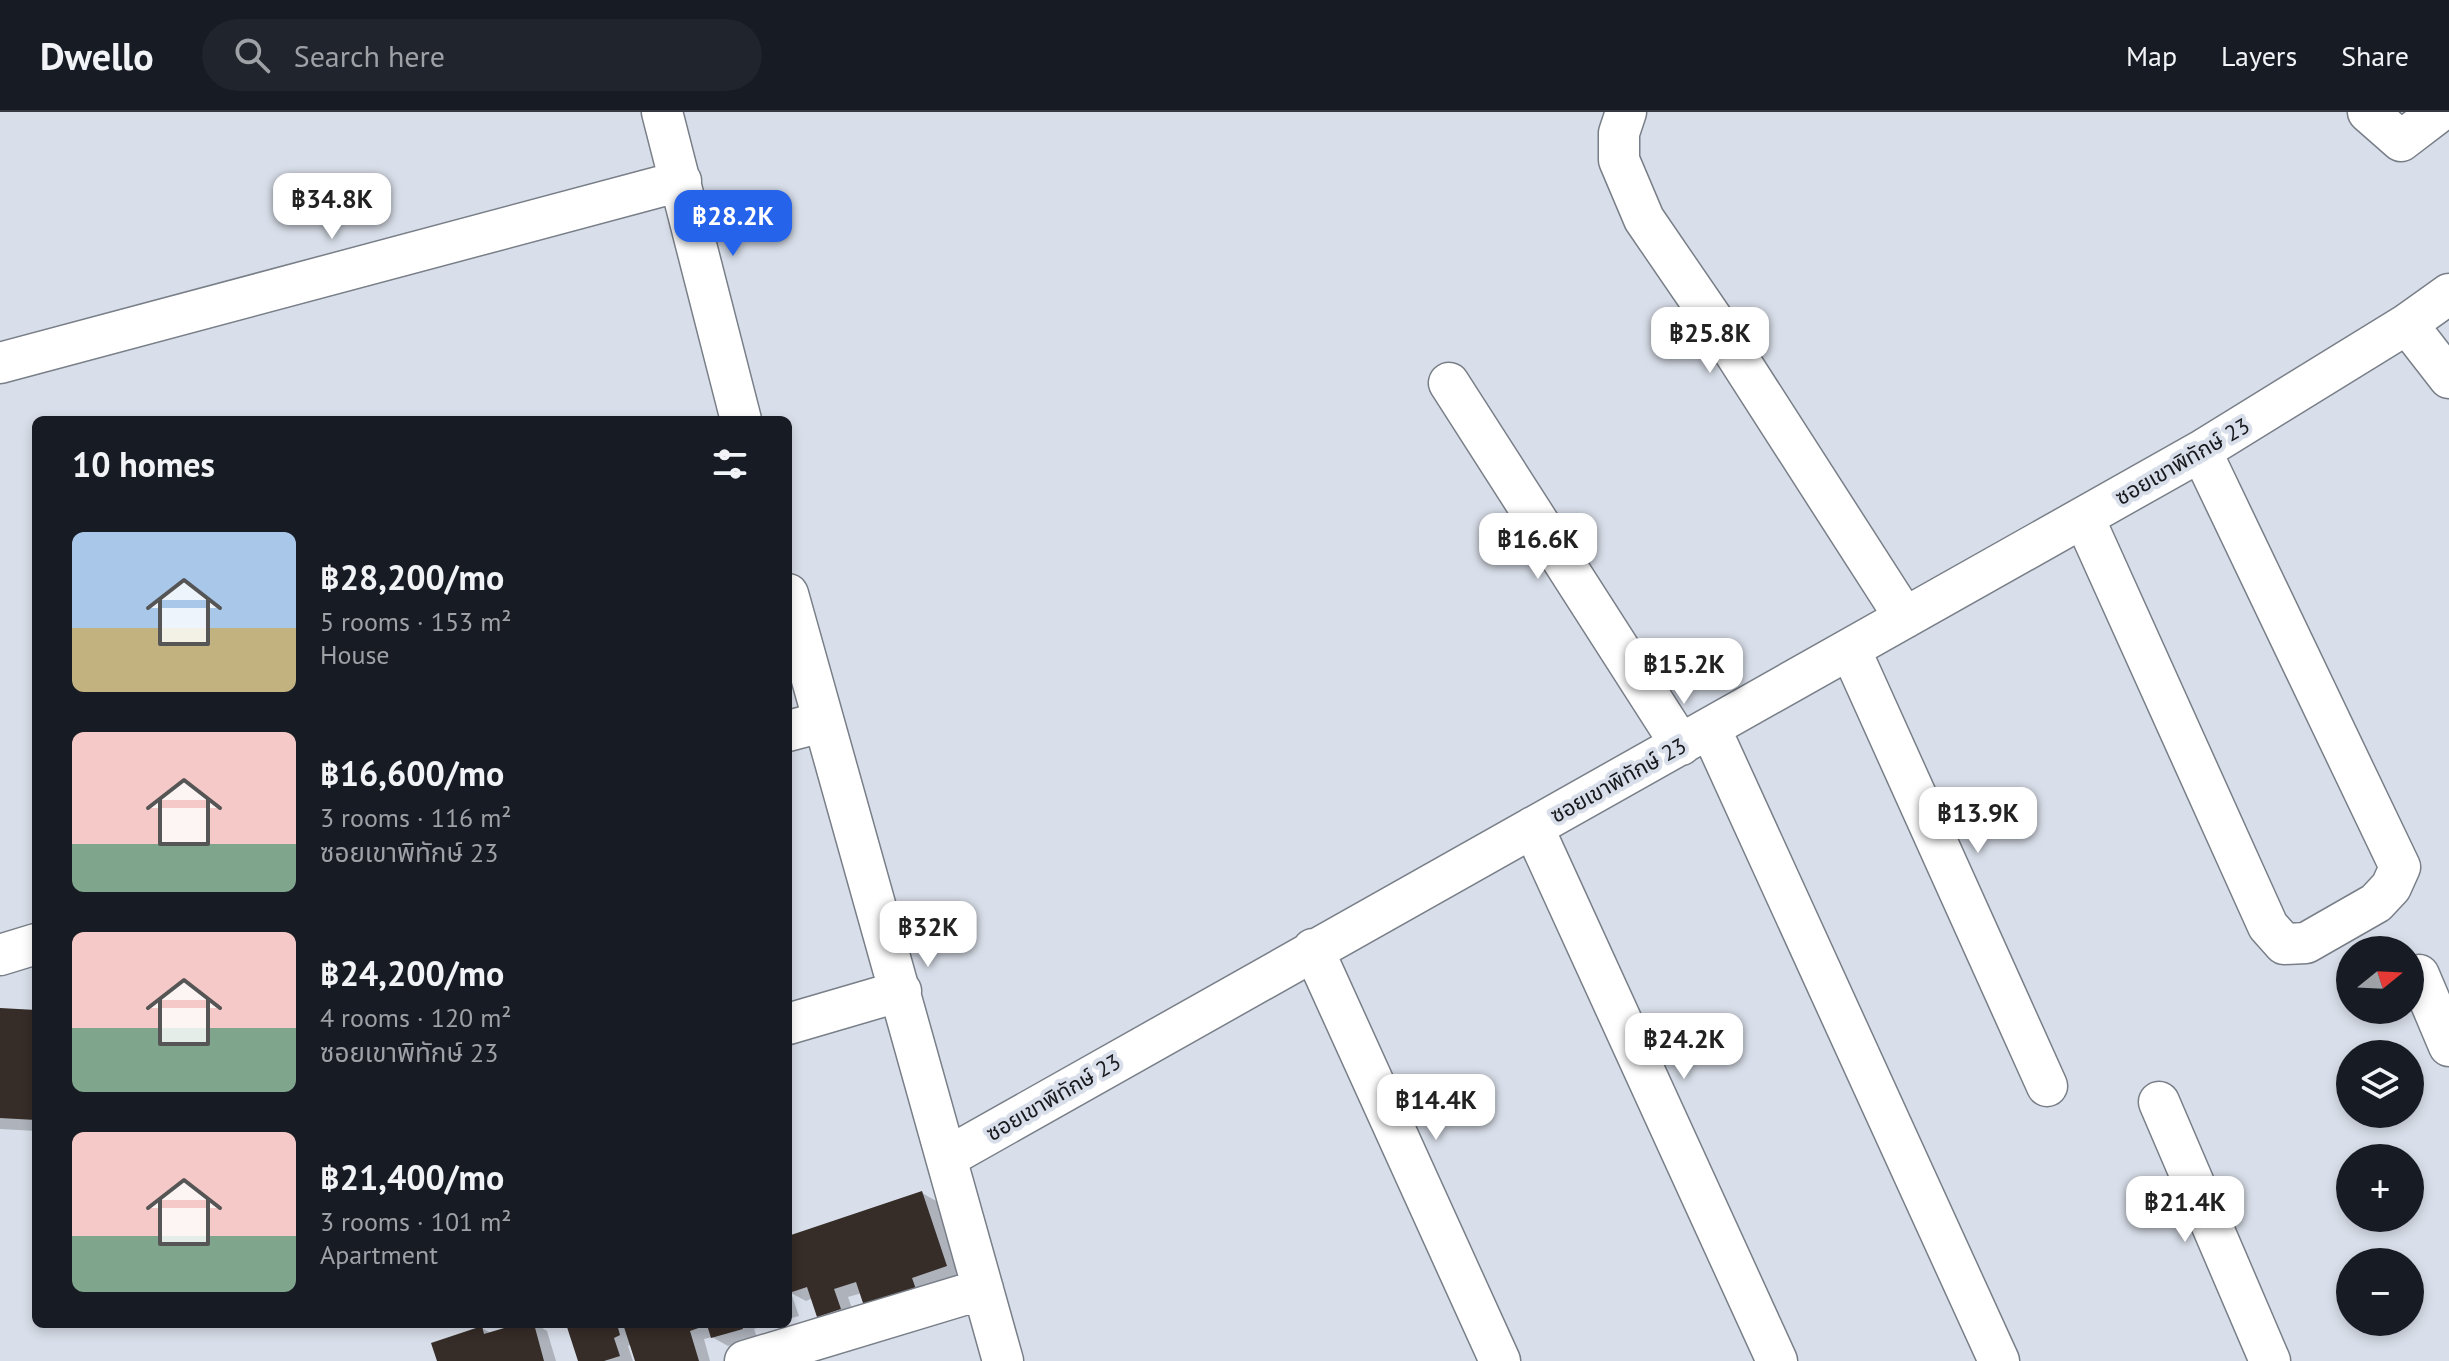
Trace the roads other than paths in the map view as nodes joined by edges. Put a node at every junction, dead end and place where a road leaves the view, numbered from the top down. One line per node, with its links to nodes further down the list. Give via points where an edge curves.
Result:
1 (662, 112): 5 (street)
2 (1626, 112): 14 (street, via 1619,160 1644,219)
3 (2368, 112): 4 (street, via 2401,141)
4 (2439, 112)
5 (681, 181): 8 (street); 11 (street)
6 (2449, 294): 7 (street, ซอยเขาพิทักษ์ 23)
7 (2407, 324): 9 (street); 12 (street, ซอยเขาพิทักษ์ 23)
8 (0, 363)
9 (2449, 378)
10 (1449, 383): 18 (street)
11 (740, 416)
12 (2201, 451): 13 (street, ซอยเขาพิทักษ์ 23); 13 (street, via 2400,867 2376,903 2306,943 2284,944 2268,926)
13 (2084, 518): 14 (street, ซอยเขาพิทักษ์ 23)
14 (1905, 618): 16 (street, ซอยเขาพิทักษ์ 23)
15 (792, 625): 17 (street)
16 (1850, 649): 18 (street, ซอยเขาพิทักษ์ 23); 27 (street)
17 (805, 726): 24 (street)
18 (1696, 736): 19 (street, ซอยเขาพิทักษ์ 23); 35 (street)
19 (1533, 827): 21 (street, ซอยเขาพิทักษ์ 23); 34 (street)
20 (32, 945): 22 (street)
21 (1313, 949): 29 (street, ซอยเขาพิทักษ์ 23); 33 (street)
22 (0, 955)
23 (2424, 987): 26 (street)
24 (901, 991): 25 (street); 29 (street)
25 (792, 1023)
26 (2449, 1046)
27 (2047, 1086)
28 (2159, 1102): 36 (street)
29 (946, 1158): 30 (street)
30 (983, 1289): 31 (street); 32 (street)
31 (745, 1361)
32 (1003, 1361)
33 (1500, 1361)
34 (1777, 1361)
35 (1999, 1361)
36 (2270, 1361)

